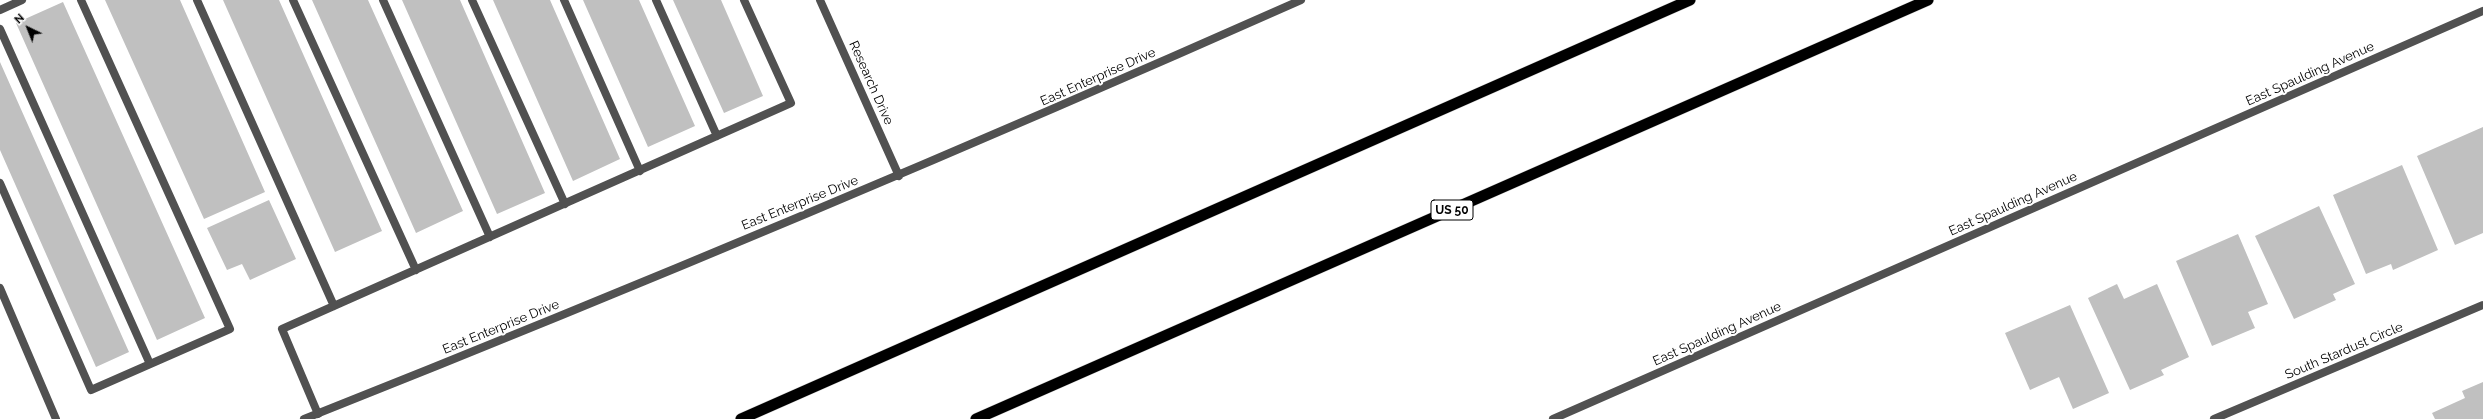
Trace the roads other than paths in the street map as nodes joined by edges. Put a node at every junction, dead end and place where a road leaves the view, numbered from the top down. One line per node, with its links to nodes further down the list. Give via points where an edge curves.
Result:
1 (22, 0): 14 (street)
2 (81, 0): 28 (street, via 230,329)
3 (197, 0): 27 (street)
4 (293, 0): 23 (street)
5 (383, 0): 22 (street)
6 (472, 0): 21 (street)
7 (564, 0): 18 (street)
8 (656, 0): 17 (street)
9 (744, 0): 17 (street, via 791,104)
10 (820, 0): 19 (street, Research Drive)
11 (1301, 0): 19 (street, East Enterprise Drive)
12 (1690, 0): 32 (highway)
13 (1928, 0): 33 (highway, US 50)
14 (0, 10)
15 (2483, 11): 34 (street, East Spaulding Avenue)
16 (0, 29): 28 (street)
17 (717, 136): 18 (street)
18 (640, 170): 21 (street)
19 (899, 176): 29 (street, East Enterprise Drive)
20 (0, 183): 28 (street, via 91,390)
21 (565, 204): 22 (street)
22 (490, 237): 23 (street)
23 (416, 270): 27 (street)
24 (0, 288): 25 (street)
25 (2, 300): 30 (street)
26 (2483, 305): 35 (street, South Stardust Circle)
27 (334, 306): 29 (street, via 282,329)
28 (150, 364)
29 (318, 414): 31 (street, East Enterprise Drive)
30 (56, 419)
31 (304, 419)
32 (741, 419)
33 (976, 419)
34 (1553, 419)
35 (2214, 419)

